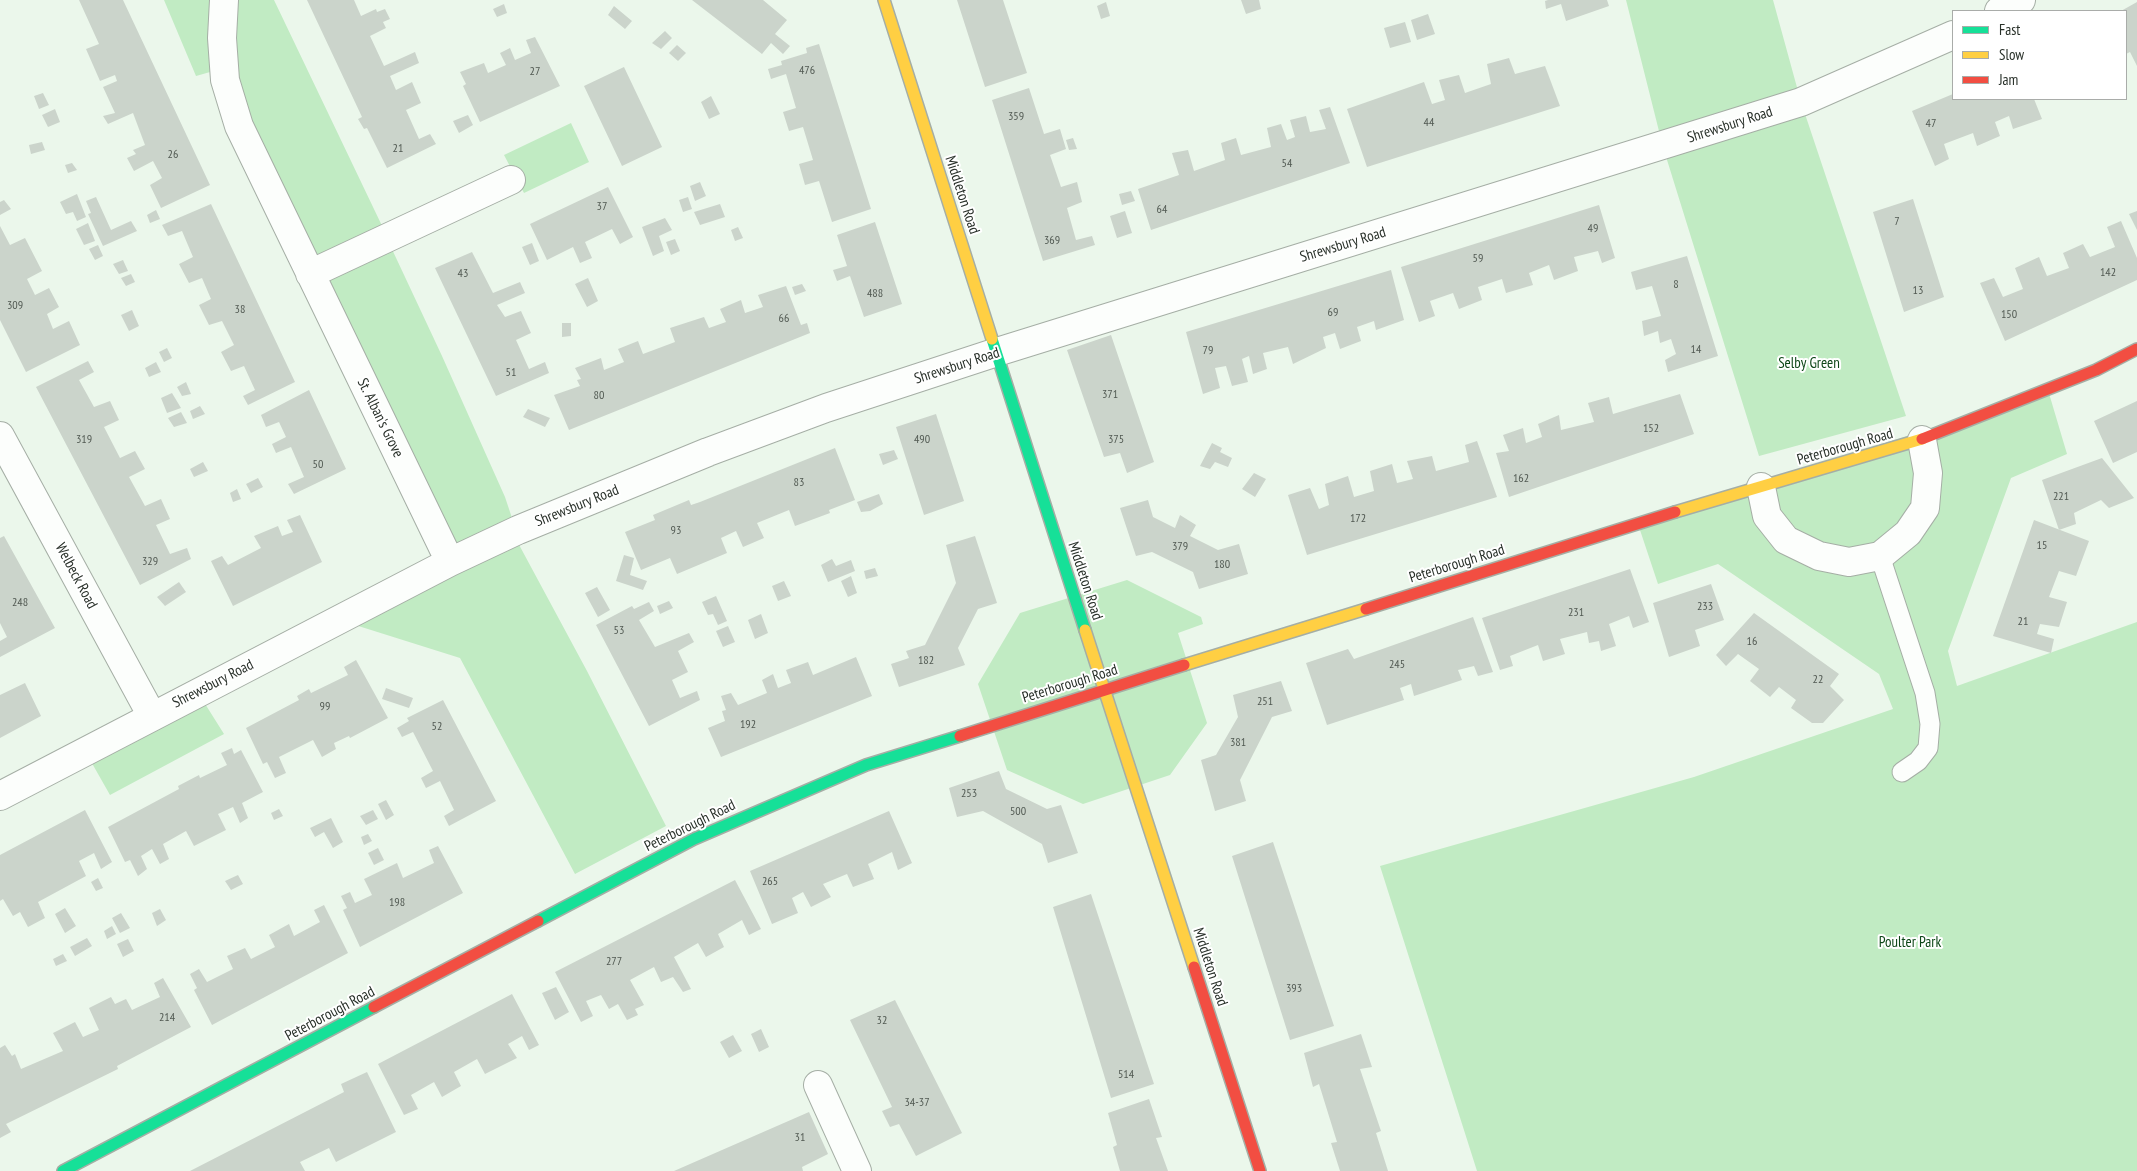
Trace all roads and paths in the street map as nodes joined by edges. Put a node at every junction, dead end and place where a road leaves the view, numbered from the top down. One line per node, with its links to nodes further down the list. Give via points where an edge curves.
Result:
1 (224, 0): 7 (street, St. Alban's Grove, via 222,38 225,73 236,116)
2 (884, 0): 9 (street, Middleton Road)
3 (2021, 0): 4 (street)
4 (2001, 10)
5 (1952, 35): 9 (street, Shrewsbury Road, via 1801,102)
6 (511, 180): 7 (street)
7 (310, 274): 14 (street, St. Alban's Grove)
8 (2137, 349): 10 (street, Peterborough Road, via 2096,370)
9 (997, 352): 14 (street, Shrewsbury Road, via 826,408 708,452 518,530); 15 (street, Middleton Road)
10 (1922, 440): 12 (street, Peterborough Road); 13 (street, via 1928,473 1924,508 1908,533)
11 (4, 452): 16 (street, Welbeck Road)
12 (1761, 487): 13 (street, via 1766,516 1786,540 1819,556 1849,562); 15 (street, Peterborough Road)
13 (1880, 556): 17 (lane, via 1925,694 1930,724 1928,748 1918,761)
14 (450, 562): 16 (street, Shrewsbury Road)
15 (1104, 689): 20 (street, Peterborough Road, via 866,765 694,839); 22 (street, Middleton Road)
16 (152, 716): 18 (street, Shrewsbury Road)
17 (1902, 772)
18 (0, 796)
19 (818, 1085): 21 (street)
20 (64, 1171)
21 (857, 1171)
22 (1260, 1171)

